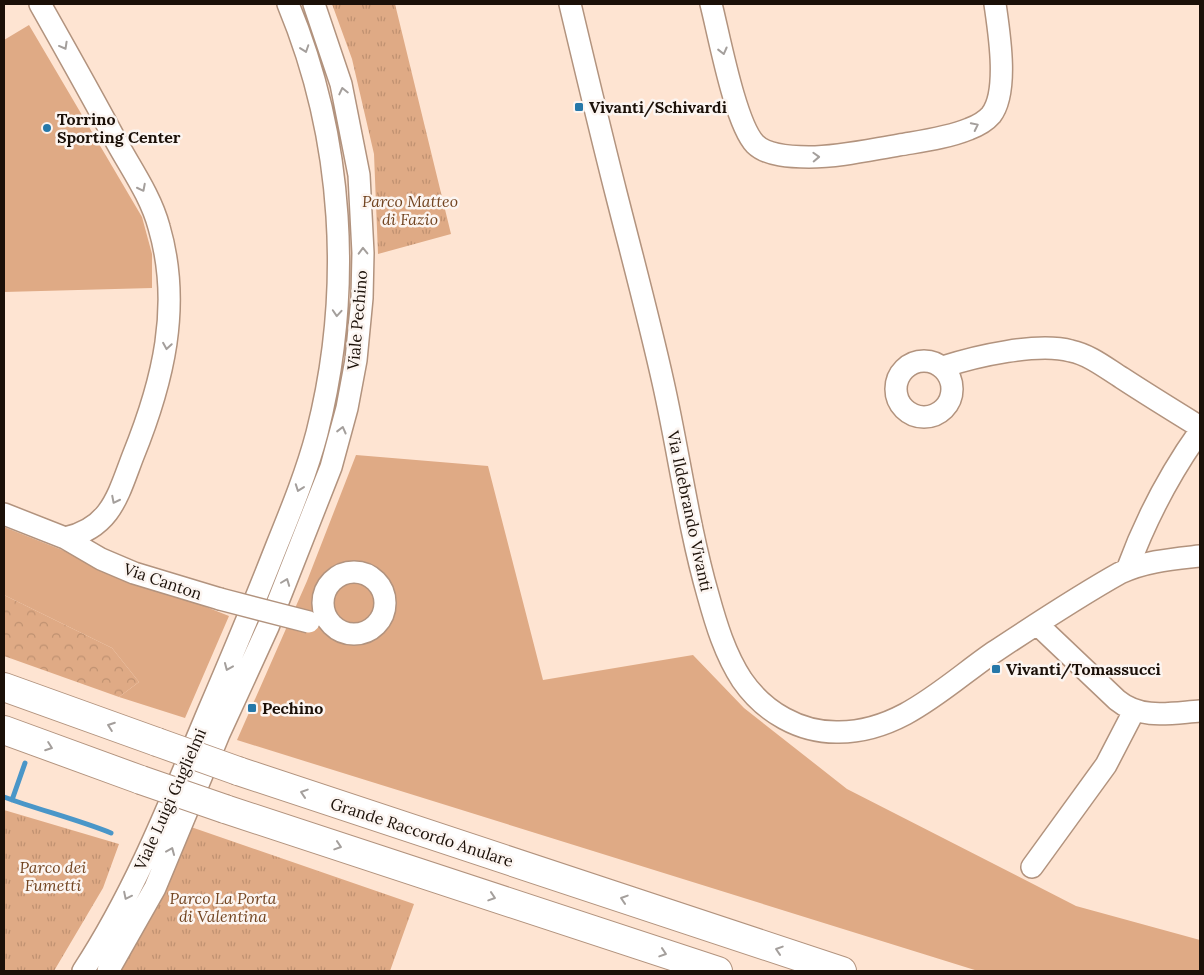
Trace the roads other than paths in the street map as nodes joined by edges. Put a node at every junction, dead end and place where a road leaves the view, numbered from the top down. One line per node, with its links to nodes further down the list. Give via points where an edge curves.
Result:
1 (40, 4): 10 (street, one-way to 10, via 154,212 165,254 168,286 168,340 162,371 122,484 100,522 84,533)
2 (288, 4): 13 (street, Viale Pechino, one-way to 13, via 315,79 331,154 339,238 337,311 331,365 317,434 291,511)
3 (314, 4): 16 (street, Viale Pechino, one-way to 3, via 327,478 340,436 356,360 360,321 363,253 359,175 340,79)
4 (570, 4): 15 (street, Via Ildebrando Vivanti, via 663,379 700,564 725,648 747,686 767,708 797,724 832,732 871,728 919,706)
5 (711, 4): 6 (street, one-way to 6, via 738,108 751,139 770,152 809,157 848,154 944,137 986,120 998,100 1000,80)
6 (995, 4)
7 (943, 368): 8 (street, via 975,358 1036,348 1072,351 1092,360)
8 (1200, 429): 12 (street, via 1172,474)
9 (4, 514): 10 (street, Via Canton)
10 (65, 538): 14 (street, Via Canton, bridge, via 134,573 220,600 308,622)
11 (1200, 556): 12 (street, Via Ildebrando Vivanti)
12 (1127, 570): 15 (street, Via Ildebrando Vivanti)
13 (247, 622): 23 (street, Viale Luigi Guglielmi, one-way to 23, via 159,828 120,910)
14 (331, 623)
15 (1037, 624): 18 (street, via 1117,700)
16 (268, 627): 24 (street, Viale Luigi Guglielmi, one-way to 16, via 155,888)
17 (4, 687): 22 (highway, Grande Raccordo Anulare, one-way to 17, bridge, via 238,771)
18 (1134, 711): 19 (street, via 1156,714); 21 (street, via 1102,771)
19 (1200, 711)
20 (4, 730): 25 (highway, one-way to 25, bridge, via 225,809)
21 (1032, 867)
22 (812, 961): 26 (highway, Grande Raccordo Anulare); 27 (highway)
23 (84, 971)
24 (108, 971)
25 (718, 971)
26 (842, 971)
27 (856, 971)

